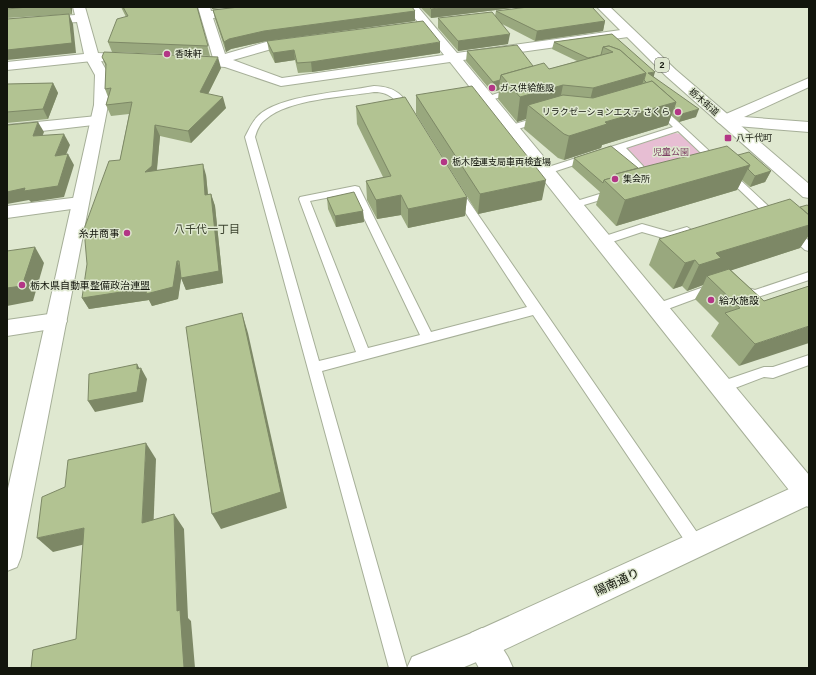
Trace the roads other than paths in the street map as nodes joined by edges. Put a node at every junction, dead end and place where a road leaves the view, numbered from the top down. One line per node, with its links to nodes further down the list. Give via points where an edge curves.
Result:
1 (279, 7): 4 (street)
2 (412, 7): 10 (street)
3 (603, 7): 7 (street, 栃木街道 / 2)
4 (205, 11): 13 (street)
5 (81, 13): 6 (street); 9 (street)
6 (7, 24)
7 (628, 33): 10 (street); 20 (street, 栃木街道 / 2)
8 (309, 40): 13 (street, via 266,46)
9 (92, 57): 11 (street); 14 (street); 21 (street, via 102,75)
10 (453, 57): 13 (street, via 281,82); 17 (street)
11 (148, 60)
12 (180, 61): 13 (street)
13 (216, 61)
14 (7, 66)
15 (809, 82): 20 (street)
16 (523, 88): 17 (lane)
17 (487, 98): 24 (street)
18 (648, 99): 25 (lane)
19 (551, 116): 24 (lane)
20 (724, 120): 23 (street); 32 (street, 栃木街道 / 2)
21 (97, 121): 26 (street); 33 (street)
22 (415, 122): 49 (lane, via 399,96 383,89 374,89 281,106 261,117 251,130 250,137)
23 (809, 127)
24 (511, 128): 29 (street)
25 (679, 128): 27 (lane); 35 (lane, via 712,164)
26 (7, 130)
27 (619, 147): 28 (lane); 29 (lane)
28 (638, 168)
29 (546, 171): 34 (street)
30 (451, 182): 43 (lane)
31 (625, 189): 34 (lane)
32 (809, 193)
33 (80, 203): 36 (street); 44 (street)
34 (574, 205): 39 (street)
35 (764, 208): 37 (lane); 40 (lane)
36 (7, 212)
37 (750, 212)
38 (699, 227): 39 (lane, via 670,236 642,228)
39 (603, 241): 42 (street)
40 (809, 247)
41 (809, 276): 42 (lane, via 755,294 719,285)
42 (657, 308): 50 (street)
43 (536, 309): 46 (lane); 53 (lane)
44 (56, 321): 45 (street); 52 (street)
45 (7, 328)
46 (428, 338): 47 (lane); 47 (lane, via 355,189 304,199)
47 (364, 355): 49 (lane)
48 (809, 360): 50 (lane)
49 (314, 368): 56 (lane)
50 (722, 387): 51 (street)
51 (808, 493): 53 (street, 陽南通り)
52 (12, 513): 54 (street)
53 (697, 544): 55 (street, 陽南通り)
54 (7, 558)
55 (490, 656): 57 (street, 陽南通り)
56 (398, 668)
57 (423, 668)

